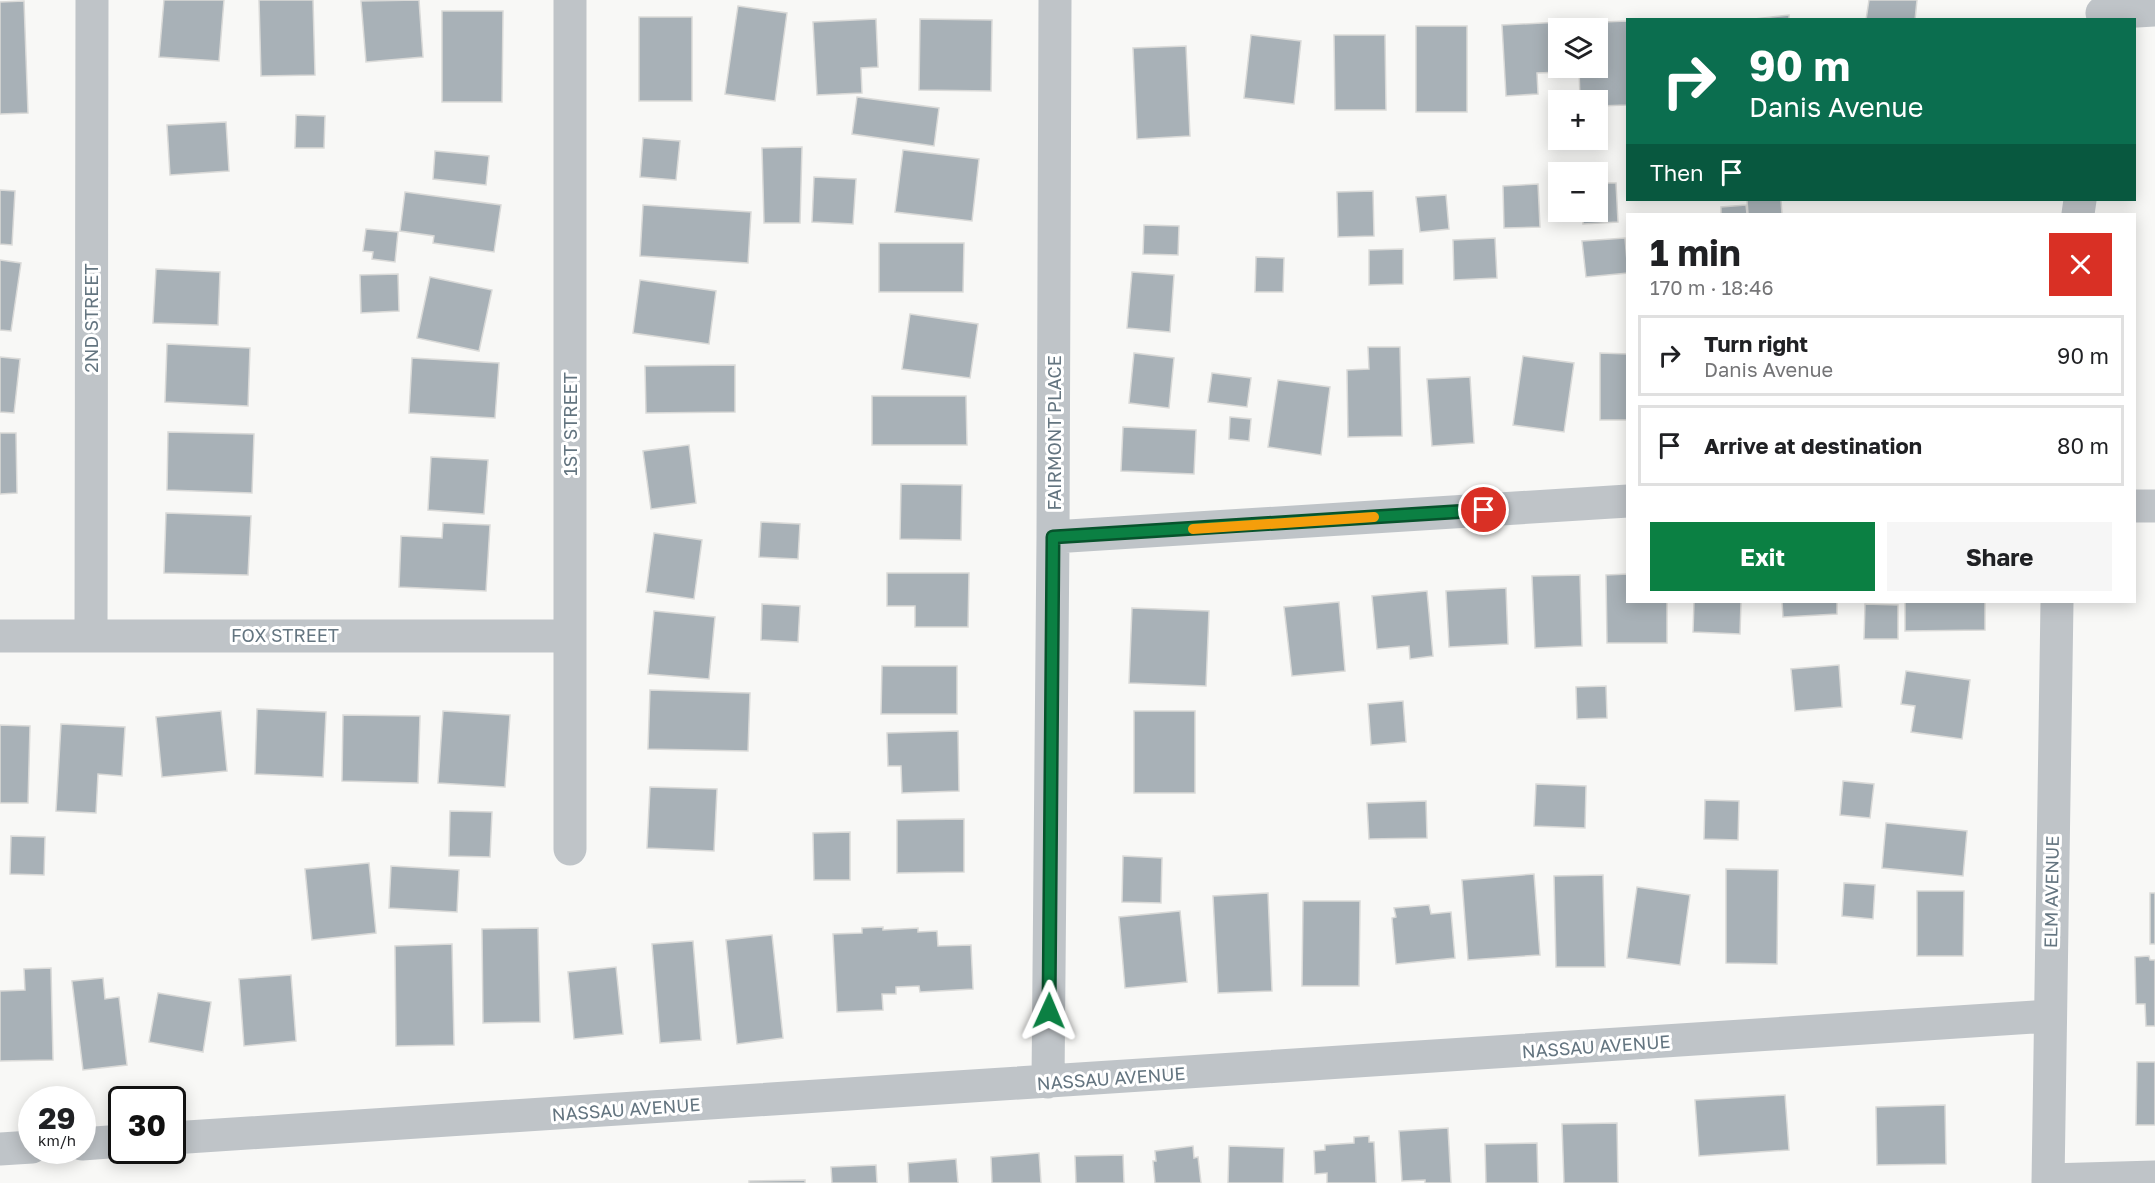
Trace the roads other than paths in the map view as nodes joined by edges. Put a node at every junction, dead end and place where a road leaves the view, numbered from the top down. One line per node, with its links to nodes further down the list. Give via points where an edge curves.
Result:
1 (92, 0): 11 (street, 2ND STREET)
2 (570, 0): 13 (street, 1ST STREET)
3 (1054, 0): 9 (street, FAIRMONT PLACE)
4 (2155, 10): 5 (street)
5 (2102, 11)
6 (1626, 501): 9 (street)
7 (2136, 506): 8 (street)
8 (2155, 506)
9 (1053, 537): 16 (street, FAIRMONT PLACE)
10 (2057, 603): 15 (street, ELM AVENUE)
11 (91, 635): 12 (street, FOX STREET); 13 (street, FOX STREET)
12 (0, 636)
13 (570, 636): 14 (street, 1ST STREET)
14 (570, 849)
15 (2049, 1016): 16 (street, NASSAU AVENUE); 21 (street, ELM AVENUE)
16 (1048, 1082): 17 (street, NASSAU AVENUE)
17 (186, 1137)
18 (18, 1148): 19 (street)
19 (0, 1149)
20 (2155, 1177): 21 (street)
21 (2048, 1181)

